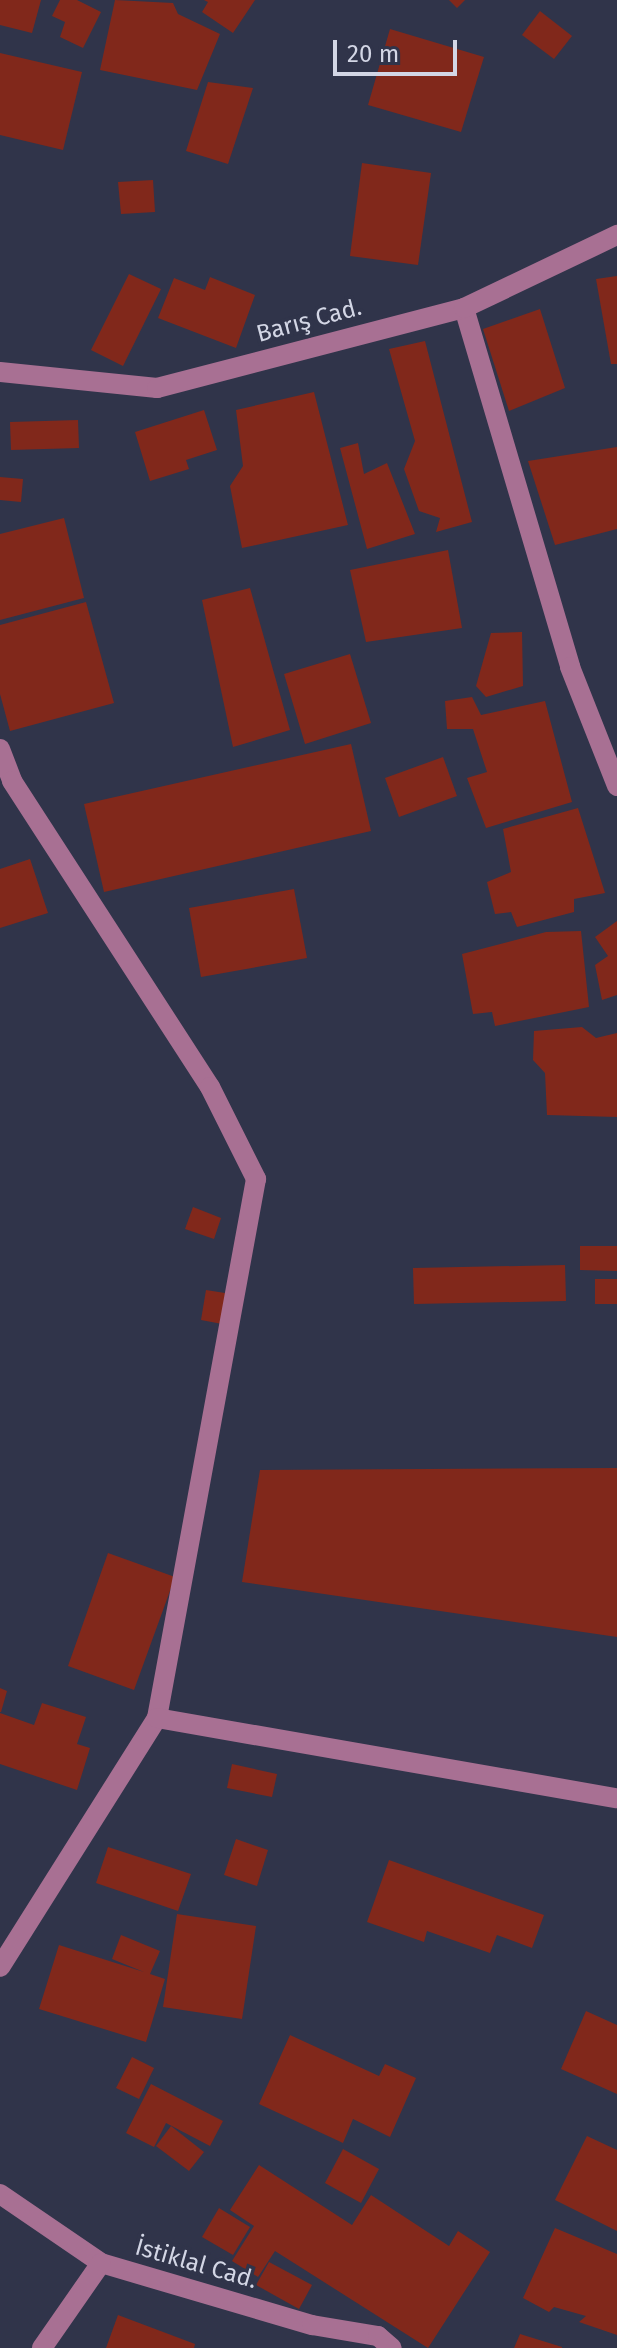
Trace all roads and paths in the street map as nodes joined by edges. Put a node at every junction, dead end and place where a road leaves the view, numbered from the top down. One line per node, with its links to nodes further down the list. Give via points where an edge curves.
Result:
1 (617, 235): 2 (street, Barış Cad.)
2 (464, 308): 3 (street, Barış Cad., via 157,388); 5 (street, via 570,667)
3 (0, 372)
4 (0, 749): 6 (street, via 12,781 210,1087 256,1179)
5 (617, 786)
6 (157, 1718): 7 (street); 8 (street)
7 (617, 1798)
8 (0, 1967)
9 (0, 2194): 10 (street, İstiklal Cad.)
10 (101, 2263): 11 (street); 12 (street, İstiklal Cad., via 312,2325 378,2336)
11 (42, 2348)
12 (392, 2348)

